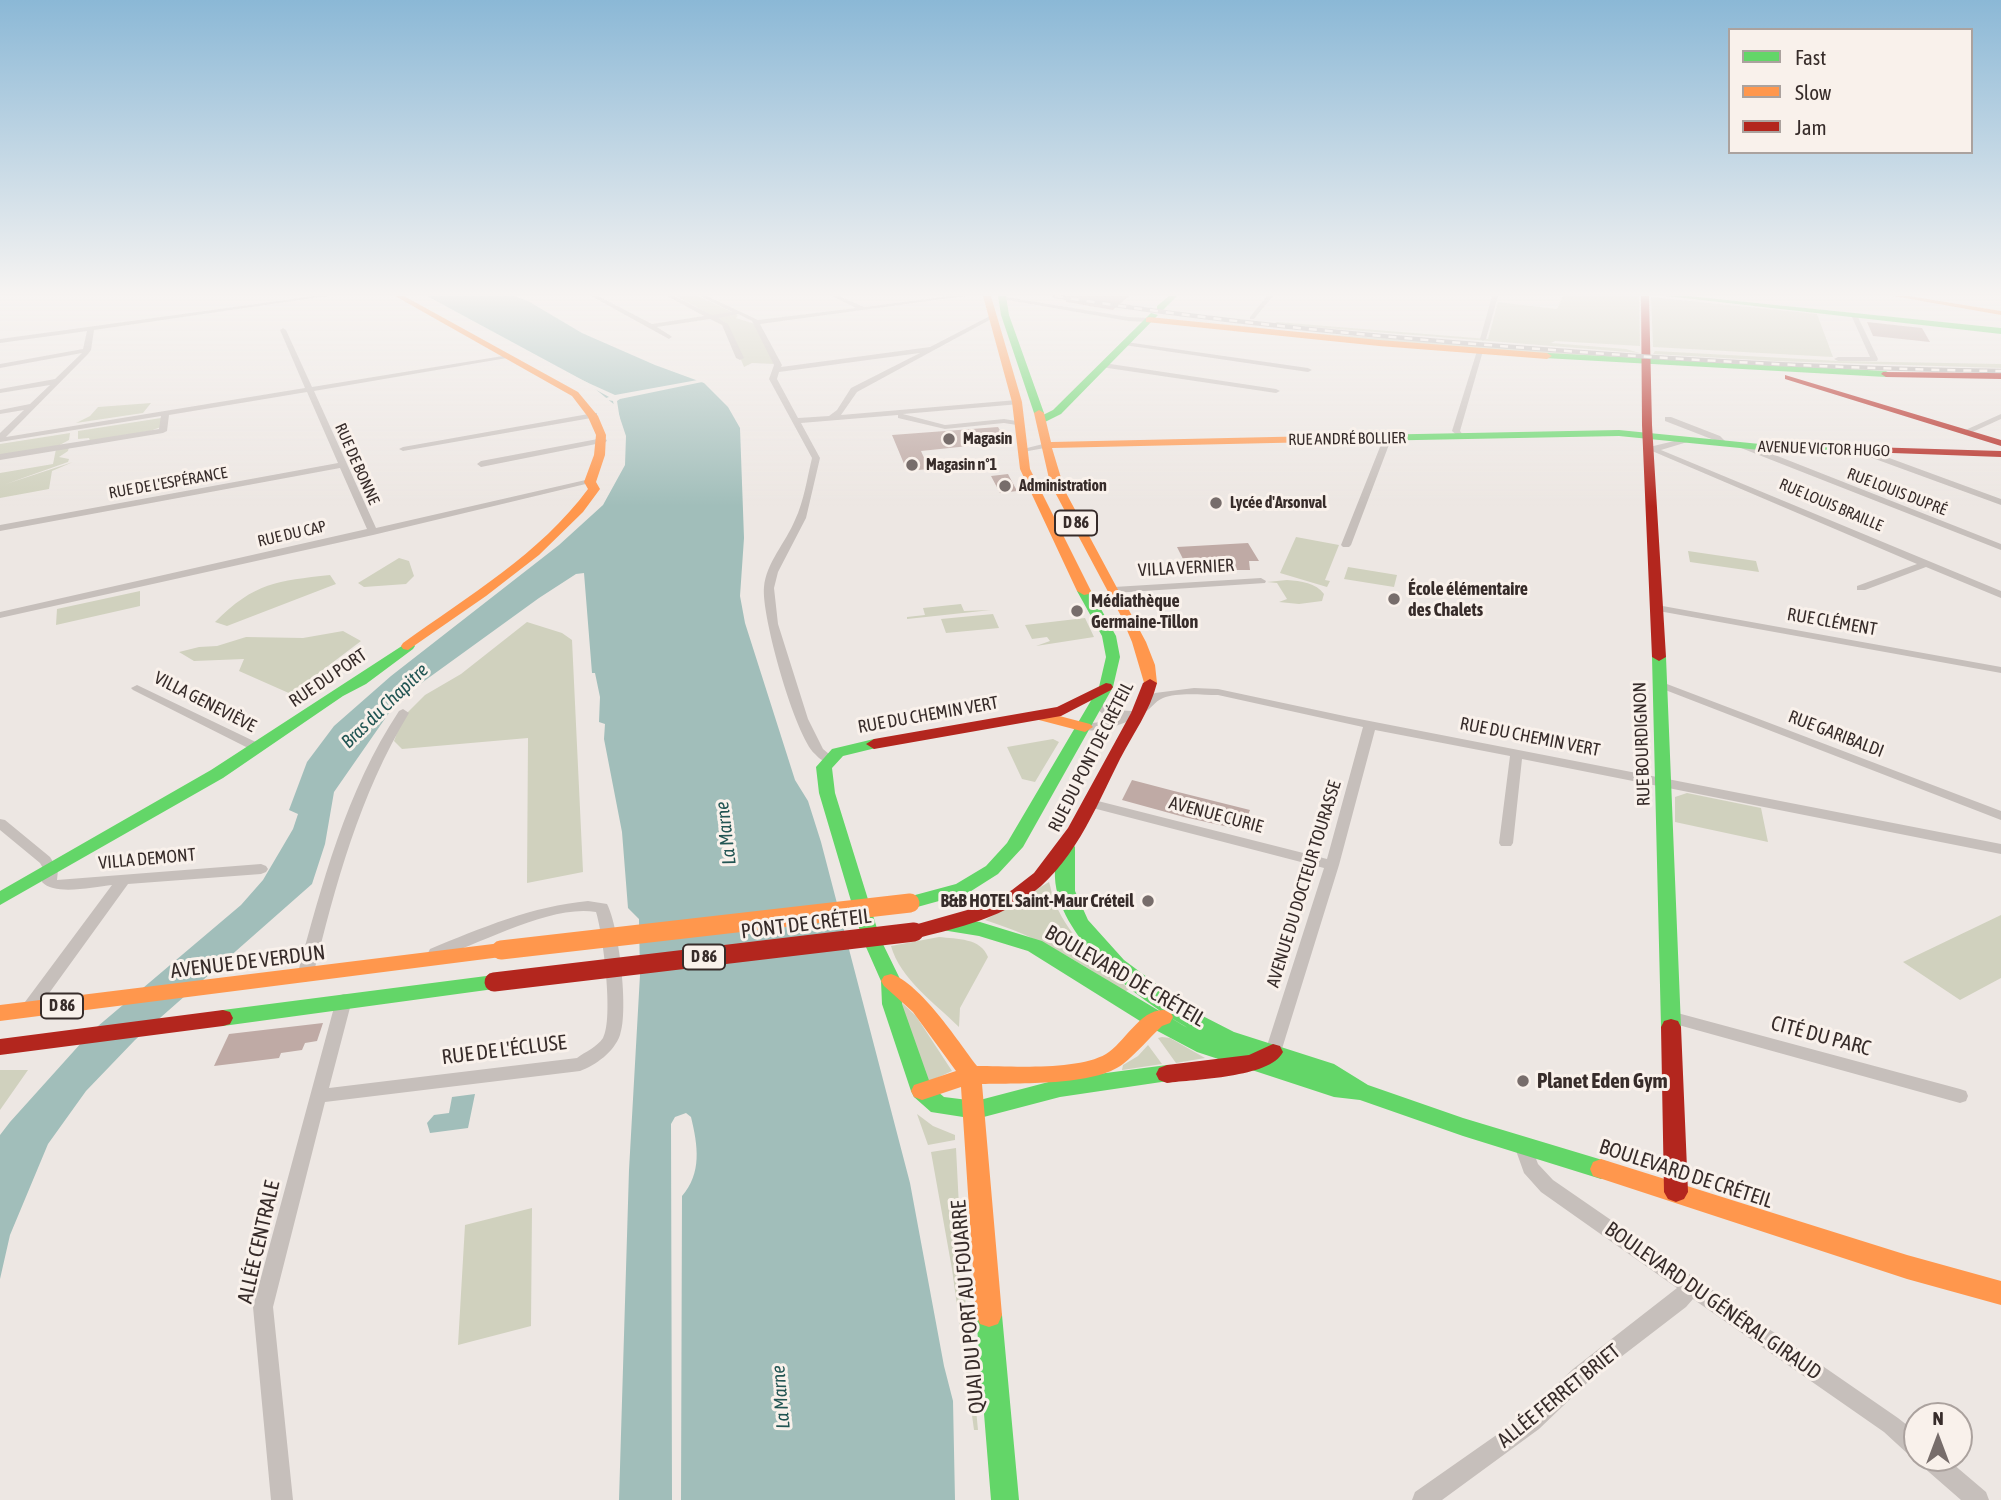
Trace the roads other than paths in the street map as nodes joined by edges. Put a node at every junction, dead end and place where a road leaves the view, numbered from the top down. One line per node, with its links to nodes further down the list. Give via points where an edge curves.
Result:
1 (73, 366): 20 (street)
2 (300, 366): 21 (street, RUE DE BONNE)
3 (455, 366): 21 (street)
4 (526, 366): 29 (street, via 575,394)
5 (778, 366): 17 (street)
6 (803, 366): 17 (street)
7 (901, 366): 30 (street, via 854,390)
8 (1010, 366): 24 (street, RUE DU PONT DE CRÉTEIL / D 86)
9 (1022, 366): 33 (street, RUE DU PONT DE CRÉTEIL / D 86)
10 (1103, 366): 33 (street, via 1057,412)
11 (1111, 366): 23 (street)
12 (1280, 366): 18 (street)
13 (1475, 366): 37 (street, via 1456,431)
14 (1647, 366): 42 (street, RUE BOURDIGNON)
15 (1704, 366): 16 (street)
16 (1762, 369): 19 (street); 36 (street)
17 (776, 370): 34 (street, via 773,379)
18 (1308, 370)
19 (2001, 376)
20 (58, 381): 22 (street); 25 (street)
21 (310, 390): 27 (street); 52 (street, RUE DE BONNE)
22 (0, 391)
23 (1276, 391)
24 (1017, 402): 28 (street); 35 (street, RUE DU PONT DE CRÉTEIL / D 86)
25 (33, 406): 26 (street); 39 (street)
26 (0, 412)
27 (165, 414): 39 (street); 50 (street, via 163,430)
28 (894, 414): 30 (street); 35 (street, via 936,426)
29 (594, 415): 40 (street); 46 (street)
30 (834, 416): 34 (street)
31 (2001, 416): 36 (street)
32 (1668, 419): 43 (street)
33 (1041, 420): 44 (street, RUE DU PONT DE CRÉTEIL / D 86)
34 (795, 421): 78 (street, via 816,462 801,518 773,572 771,608 802,719 818,751)
35 (1020, 424): 47 (street, RUE DU PONT DE CRÉTEIL / D 86)
36 (1965, 432): 41 (street)
37 (1460, 436): 38 (street, RUE ANDRÉ BOLLIER); 42 (street, RUE ANDRÉ BOLLIER, via 1619,433)
38 (1383, 438): 44 (street, RUE ANDRÉ BOLLIER); 57 (street, via 1386,442)
39 (0, 439)
40 (603, 440): 51 (street); 53 (street)
41 (2001, 443)
42 (1651, 444): 43 (street, AVENUE VICTOR HUGO, via 1690,440); 59 (street, RUE LOUIS BRAILLE); 64 (street, RUE BOURDIGNON)
43 (1724, 444): 45 (street, AVENUE VICTOR HUGO)
44 (1047, 445): 47 (street); 62 (street, RUE DU PONT DE CRÉTEIL / D 86, via 1057,488)
45 (1744, 446): 48 (street, AVENUE VICTOR HUGO); 58 (street, RUE LOUIS DUPRÉ)
46 (402, 449)
47 (1023, 450): 68 (street, RUE DU PONT DE CRÉTEIL / D 86, via 1025,469 1113,646)
48 (1859, 450): 49 (street, AVENUE VICTOR HUGO); 54 (street)
49 (2001, 454)
50 (0, 457)
51 (481, 464)
52 (342, 465): 55 (street, RUE DE L'ESPÉRANCE); 56 (street, RUE DE BONNE)
53 (590, 482): 56 (street, RUE DU CAP); 76 (street, RUE DU PORT, via 594,489 585,504 533,552 361,681)
54 (2001, 502)
55 (0, 528)
56 (373, 532): 65 (street, RUE DU CAP)
57 (1346, 545)
58 (2001, 547)
59 (1928, 563): 61 (street); 63 (street, RUE LOUIS BRAILLE)
60 (1261, 581): 62 (street, VILLA VERNIER)
61 (1861, 588)
62 (1114, 590): 71 (street, RUE DU PONT DE CRÉTEIL / D 86, via 1150,672 1151,683)
63 (2001, 594)
64 (1657, 608): 66 (street, RUE CLÉMENT); 67 (street, RUE BOURDIGNON)
65 (0, 615)
66 (2001, 670)
67 (1659, 684): 79 (street, RUE BOURDIGNON); 81 (street, RUE GARIBALDI)
68 (1106, 687): 70 (street, RUE DU PONT DE CRÉTEIL / D 86); 73 (street, RUE DU CHEMIN VERT, via 1074,706)
69 (137, 688): 76 (street, VILLA GENEVIÈVE)
70 (1097, 704): 71 (street, via 1114,714); 75 (street, RUE DU PONT DE CRÉTEIL / D 86)
71 (1139, 712): 74 (street, RUE DU CHEMIN VERT, via 1159,695 1218,692); 75 (street, RUE DU CHEMIN VERT, via 1103,726); 80 (street, RUE DU PONT DE CRÉTEIL / D 86)
72 (404, 713): 97 (street, via 373,762 355,807)
73 (1037, 716): 75 (street, RUE DU CHEMIN VERT); 78 (street, RUE DU CHEMIN VERT, via 886,741 838,752)
74 (1370, 725): 77 (street, RUE DU CHEMIN VERT); 87 (street, AVENUE DU DOCTEUR TOURASSE)
75 (1085, 727): 92 (street, RUE DU PONT DE CRÉTEIL / D 86, via 1014,847 992,870 962,889)
76 (258, 748): 89 (street, RUE DU PORT)
77 (1516, 754): 79 (street, RUE DU CHEMIN VERT); 83 (street)
78 (829, 759): 98 (street, via 824,767 826,792 871,938)
79 (1662, 783): 85 (street, RUE DU CHEMIN VERT); 103 (street, RUE BOURDIGNON)
80 (1090, 803): 84 (street, RUE DU PONT DE CRÉTEIL / D 86); 87 (street, AVENUE CURIE)
81 (2001, 816)
82 (0, 823): 89 (street)
83 (1506, 843)
84 (1066, 847): 93 (street, RUE DU PONT DE CRÉTEIL / D 86, via 1033,886 995,908); 101 (street, BOULEVARD DE CRÉTEIL, via 1064,885 1079,921 1112,960)
85 (1995, 848): 86 (street)
86 (2001, 858)
87 (1332, 865): 106 (street, AVENUE DU DOCTEUR TOURASSE)
88 (261, 869): 90 (street, VILLA DEMONT)
89 (51, 870): 90 (street, VILLA DEMONT, via 48,882 56,885); 91 (street, RUE DU PORT)
90 (122, 882): 100 (street)
91 (0, 899)
92 (910, 903): 95 (street, PONT DE CRÉTEIL / D 86, bridge)
93 (949, 925): 94 (street, RUE DU PONT DE CRÉTEIL / D 86); 104 (street, BOULEVARD DE CRÉTEIL, via 1035,946)
94 (914, 932): 99 (street, PONT DE CRÉTEIL / D 86, bridge)
95 (500, 950): 96 (street, AVENUE DE VERDUN / D 86)
96 (419, 960): 97 (street, AVENUE DE VERDUN / D 86); 111 (street, RUE DE L'ÉCLUSE, via 566,907 590,904 601,908 606,918 616,1027 603,1050 580,1064)
97 (305, 976): 100 (street, AVENUE DE VERDUN / D 86)
98 (891, 981): 108 (street, via 920,1007); 109 (street, via 892,1004)
99 (344, 1000): 105 (street, D 86); 111 (street, ALLÉE CENTRALE)
100 (28, 1010): 102 (street, AVENUE DE VERDUN / D 86)
101 (1179, 1010): 104 (street); 106 (street, BOULEVARD DE CRÉTEIL, via 1217,1034)
102 (0, 1013)
103 (1670, 1017): 112 (street, CITÉ DU PARC); 115 (street, RUE BOURDIGNON)
104 (1155, 1020): 107 (street, BOULEVARD DE CRÉTEIL, via 1203,1045); 108 (street, via 1113,1060 1089,1068)
105 (0, 1046)
106 (1273, 1052): 107 (street); 110 (street, BOULEVARD DE CRÉTEIL, via 1338,1073)
107 (1253, 1063): 110 (street, BOULEVARD DE CRÉTEIL, via 1334,1088); 113 (street, via 1060,1088)
108 (971, 1075): 109 (street); 113 (street, QUAI DU PORT AU FOUARRE)
109 (922, 1090): 113 (street, via 939,1107)
110 (1360, 1091): 114 (street, BOULEVARD DE CRÉTEIL)
111 (320, 1096): 120 (street, ALLÉE CENTRALE, via 263,1307)
112 (1960, 1096)
113 (976, 1110): 121 (street, QUAI DU PORT AU FOUARRE)
114 (1523, 1145): 115 (street, BOULEVARD DE CRÉTEIL); 116 (street, BOULEVARD DU GÉNÉRAL GIRAUD, via 1530,1168 1548,1186)
115 (1676, 1192): 117 (street, BOULEVARD DE CRÉTEIL)
116 (1691, 1286): 118 (street, BOULEVARD DU GÉNÉRAL GIRAUD); 122 (street, ALLÉE FERRET BRIET, via 1580,1376 1532,1422)
117 (2001, 1293)
118 (1903, 1435)
119 (1946, 1472): 123 (street)
120 (282, 1500)
121 (1005, 1500)
122 (1423, 1500)
123 (1978, 1500)

